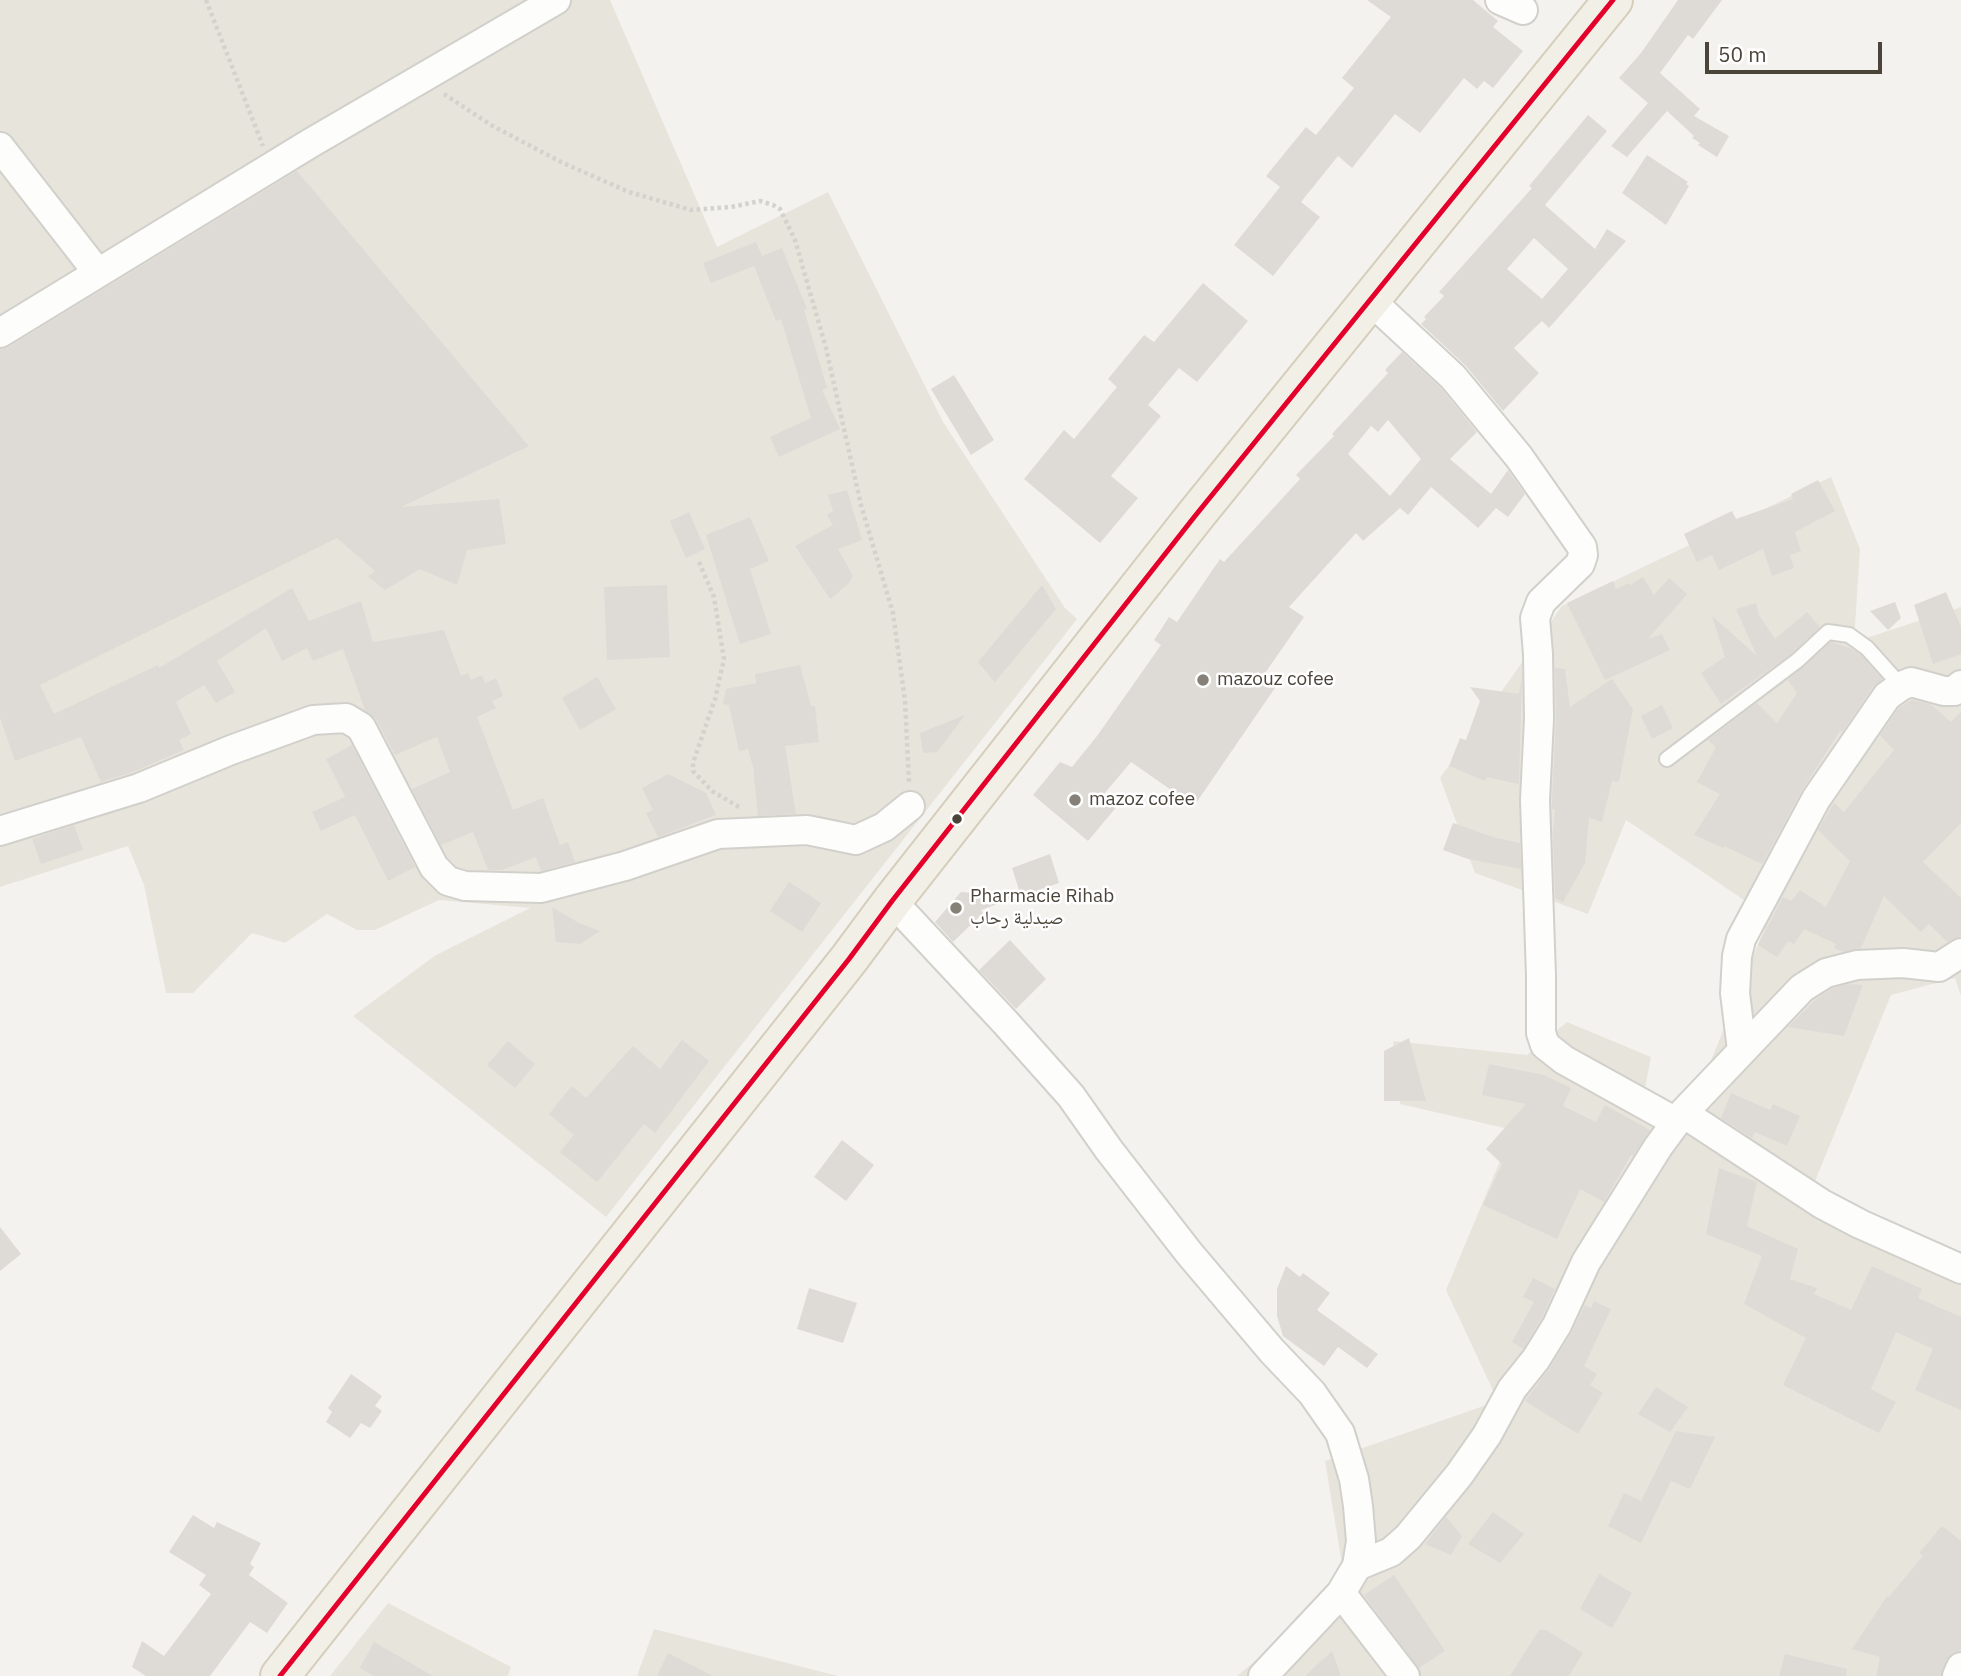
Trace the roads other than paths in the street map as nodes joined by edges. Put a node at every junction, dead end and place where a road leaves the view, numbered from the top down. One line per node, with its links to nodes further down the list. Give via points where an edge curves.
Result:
1 (556, 0): 4 (street)
2 (1613, 0): 5 (main road)
3 (0, 147): 4 (street)
4 (98, 273): 6 (street)
5 (1369, 299): 12 (main road); 15 (street, via 1453,377 1582,547 1580,564 1541,602 1535,618 1541,1033 1545,1045 1564,1060)
6 (0, 333)
7 (1961, 685): 8 (street, via 1954,691 1911,682)
8 (1901, 686): 9 (lane, via 1867,648 1849,635 1828,632); 14 (street, via 1887,696 1816,799 1741,939 1735,993)
9 (1667, 759)
10 (910, 806): 11 (street, via 884,827 856,840 807,831 718,834 541,888 465,887 448,881 434,867 361,727 346,718 313,720 139,788)
11 (0, 831)
12 (892, 901): 17 (street, via 1071,1096 1218,1288 1312,1393 1340,1433 1354,1479 1361,1541); 20 (main road)
13 (1961, 953): 14 (street, via 1939,967 1857,965 1826,973 1802,988)
14 (1742, 1050): 15 (street)
15 (1680, 1118): 16 (street, via 1822,1204); 17 (street, via 1586,1262 1536,1359 1511,1389 1459,1475 1391,1552)
16 (1961, 1269)
17 (1357, 1566): 18 (street)
18 (1340, 1593): 21 (street); 22 (street)
19 (1961, 1667): 23 (street)
20 (280, 1676)
21 (1263, 1676)
22 (1405, 1676)
23 (1956, 1676)

